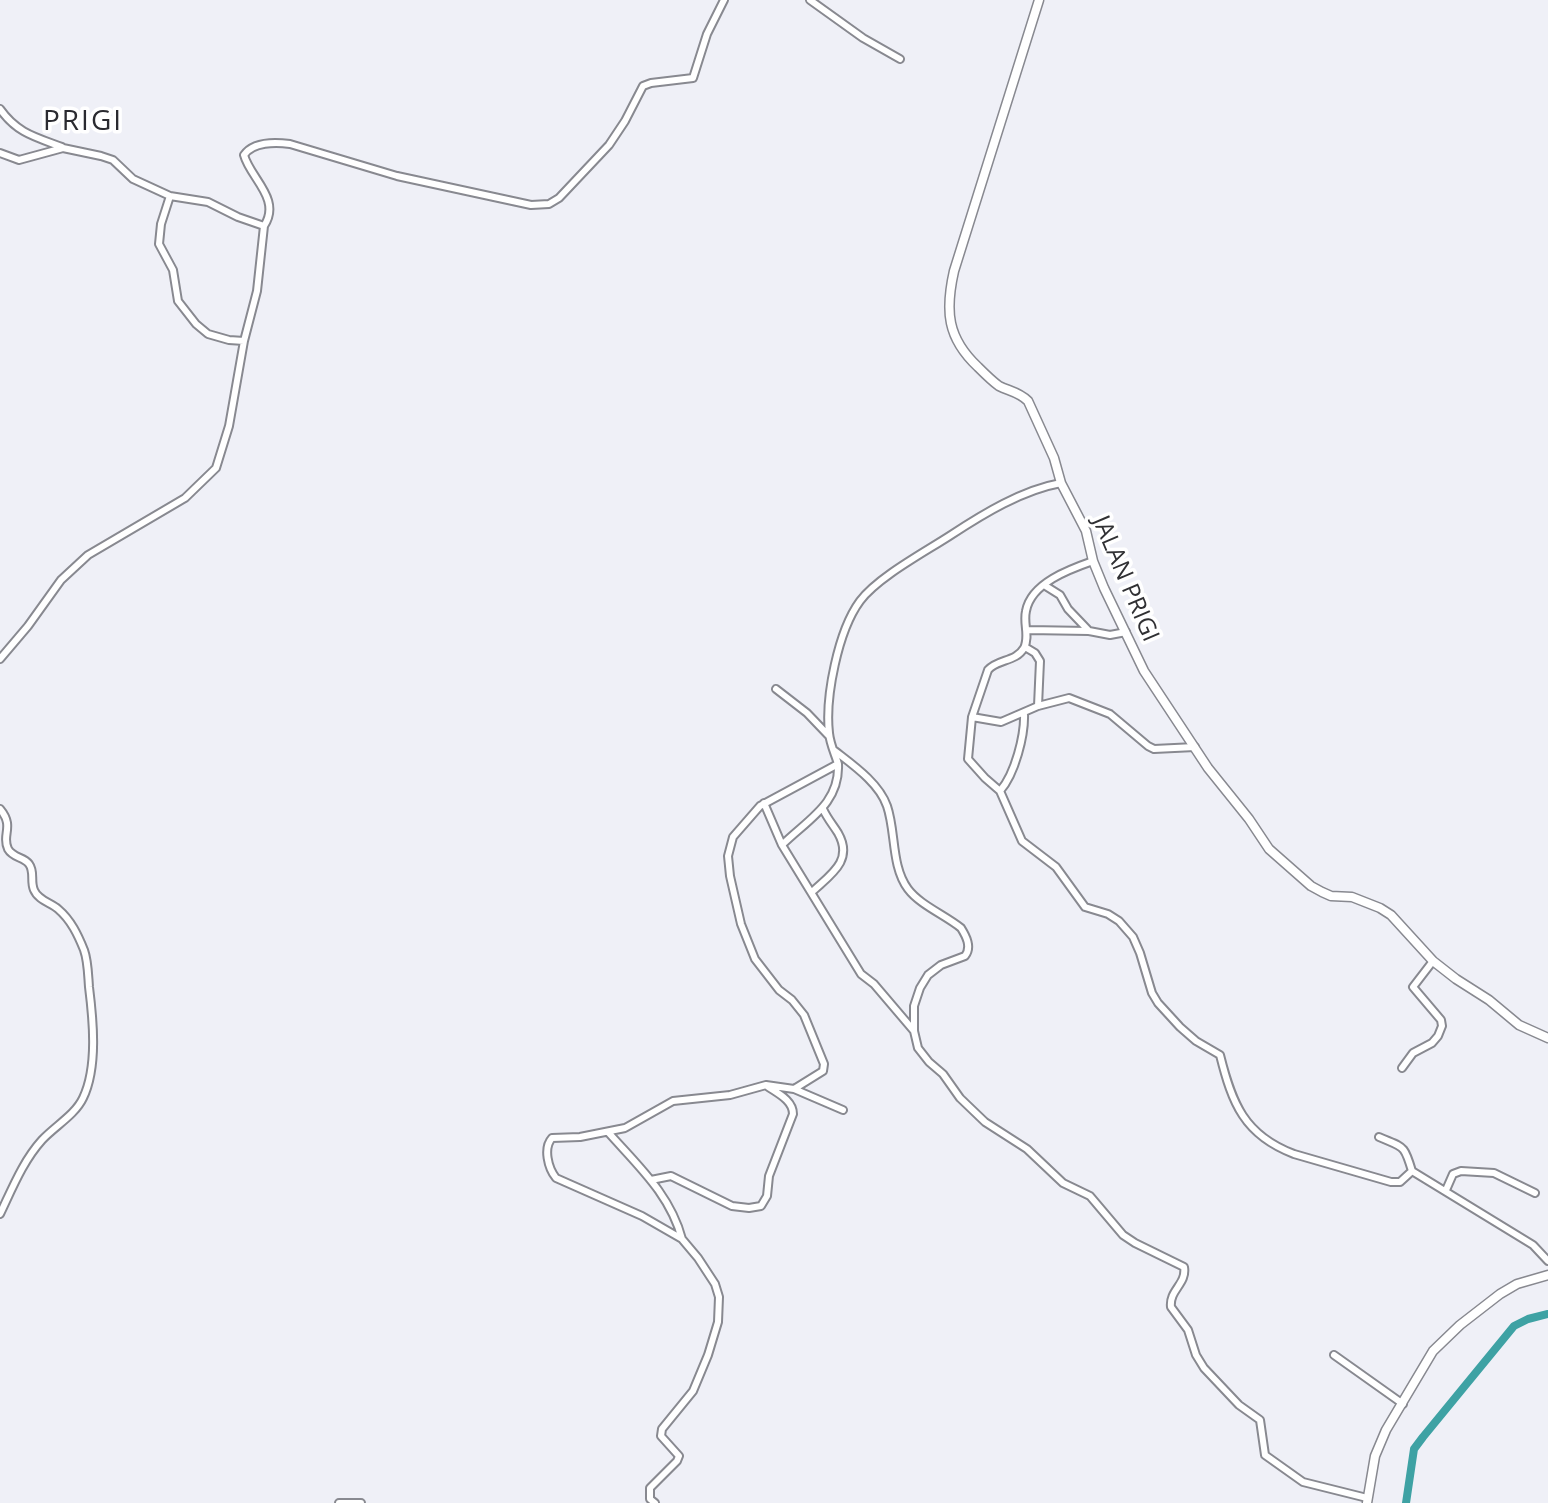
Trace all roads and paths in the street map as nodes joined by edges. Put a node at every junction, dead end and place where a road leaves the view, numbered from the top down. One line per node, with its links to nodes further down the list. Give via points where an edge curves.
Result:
1 (724, 0): 9 (street, via 693,78 643,86 609,145 549,204 531,205 397,176 273,142 247,150 244,156 266,191 268,218)
2 (810, 0): 4 (street)
3 (1039, 0): 11 (street, JALAN PRIGI, via 962,239 948,297 957,342 998,385 1028,401)
4 (900, 59)
5 (0, 109): 6 (street, via 14,126)
6 (63, 148): 7 (street, via 19,160); 8 (street, via 113,160 133,179)
7 (0, 153)
8 (170, 196): 9 (street, via 208,202); 10 (street, via 159,244 173,270 178,301 208,334)
9 (264, 226): 10 (street, via 257,291)
10 (244, 341): 18 (street, via 229,426 216,468 185,498 88,555 61,580)
11 (1061, 483): 12 (street, JALAN PRIGI, via 1086,531); 23 (street, via 967,525 860,601 835,663)
12 (1093, 561): 13 (street, via 1056,575); 16 (street, JALAN PRIGI)
13 (1044, 585): 14 (street, via 1027,606); 15 (street, via 1060,595)
14 (1028, 630): 15 (street); 17 (street)
15 (1089, 631): 16 (street)
16 (1126, 632): 24 (street, JALAN PRIGI, via 1157,693)
17 (1025, 647): 20 (street, via 1040,661); 22 (street, via 1018,656 988,670)
18 (0, 659)
19 (776, 688): 23 (street)
20 (1038, 706): 21 (street); 24 (street, via 1069,698 1110,714 1154,749)
21 (1024, 713): 22 (street, via 1001,722); 27 (street, via 1012,775)
22 (972, 717): 27 (street, via 968,759)
23 (829, 736): 25 (street)
24 (1195, 747): 33 (street, JALAN PRIGI, via 1269,849 1321,892 1352,897 1391,915)
25 (834, 749): 26 (street); 34 (street, via 883,798 906,887 966,936 965,956 941,965 920,988 914,1006)
26 (838, 764): 28 (street); 30 (street, via 836,787)
27 (1000, 791): 42 (street, via 1022,841 1056,867 1085,907 1108,914 1133,937 1152,993 1180,1027 1220,1055 1241,1114 1256,1133 1286,1151 1391,1182 1400,1182)
28 (764, 803): 31 (street); 38 (street, via 733,837 728,866 741,924 755,959 804,1015 824,1065 823,1072)
29 (0, 809): 46 (street, via 6,817 9,850 32,867 38,897 75,928 85,953 94,1036 84,1096 30,1156)
30 (823, 809): 31 (street); 32 (street, via 844,852 840,866)
31 (782, 845): 32 (street)
32 (812, 892): 34 (street, via 861,974)
33 (1433, 961): 35 (street, JALAN PRIGI, via 1519,1025); 36 (street, via 1413,987 1441,1020 1441,1031)
34 (915, 1031): 52 (street, via 918,1048 985,1122 1027,1149 1063,1183 1090,1196 1129,1239 1184,1267 1171,1307 1188,1330 1204,1368 1259,1419 1265,1455 1303,1482)
35 (1548, 1038)
36 (1402, 1068)
37 (766, 1085): 38 (street); 40 (street, via 730,1095 673,1101 625,1128); 43 (street, via 789,1102 793,1114 761,1206 732,1206 671,1176)
38 (794, 1089): 39 (street)
39 (843, 1110)
40 (608, 1132): 43 (street); 47 (street, via 550,1140 546,1147 554,1176)
41 (1379, 1137): 42 (street, via 1408,1152)
42 (1412, 1171): 44 (street)
43 (651, 1180): 47 (street, via 669,1203)
44 (1446, 1190): 45 (street, via 1453,1174 1461,1171 1500,1175); 48 (street, via 1533,1245)
45 (1535, 1193)
46 (0, 1214)
47 (682, 1239): 55 (street, via 715,1284 718,1322 693,1391 662,1429 661,1436 679,1456 650,1488)
48 (1548, 1261)
49 (1548, 1275): 51 (street, via 1500,1294 1444,1338)
50 (1334, 1355): 51 (street)
51 (1403, 1404): 52 (street, via 1375,1456)
52 (1367, 1501)
53 (339, 1503): 54 (street)
54 (361, 1503)
55 (655, 1503)

